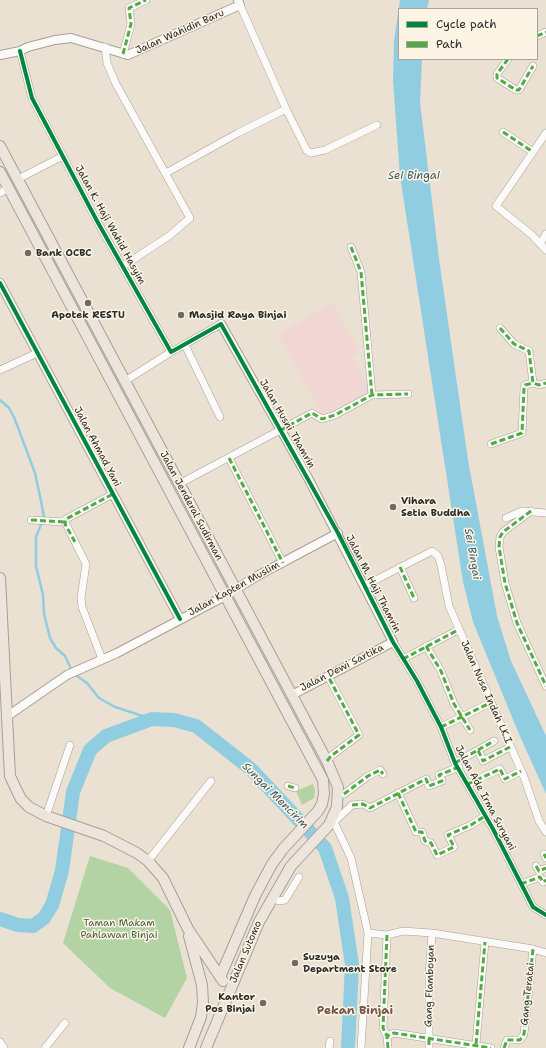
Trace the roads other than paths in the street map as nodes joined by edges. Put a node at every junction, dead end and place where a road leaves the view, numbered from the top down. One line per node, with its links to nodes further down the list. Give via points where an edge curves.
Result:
1 (146, 0): 5 (street, via 129,8 131,24)
2 (239, 2): 5 (street, Jalan Wahidin Baru, via 134,53); 9 (street)
3 (105, 47): 4 (street, Jalan Wahidin Baru, via 71,38 49,41); 5 (street, Jalan Wahidin Baru); 17 (street, via 107,63 116,84)
4 (20, 51): 6 (street, Jalan Wahidin Baru); 15 (street, Jalan K. Haji Wahid Hasyim, via 32,98)
5 (123, 54)
6 (0, 55)
7 (507, 60): 8 (street, via 497,78 516,90 519,90)
8 (533, 66)
9 (286, 109): 10 (street, via 307,151 311,153 325,150); 17 (street)
10 (377, 126)
11 (503, 132): 14 (street)
12 (546, 134): 14 (street)
13 (0, 146): 18 (main road, Jalan Jenderal Sudirman)
14 (533, 152): 21 (street, via 496,208 524,228)
15 (63, 156): 18 (street); 25 (street, Jalan K. Haji Wahid Hasyim)
16 (0, 172): 19 (main road, Jalan Jenderal Sudirman)
17 (166, 172): 25 (street, via 190,218 169,236)
18 (18, 179): 24 (main road, Jalan Jenderal Sudirman)
19 (4, 190): 26 (main road, Jalan Jenderal Sudirman)
20 (546, 234): 21 (street)
21 (540, 244): 23 (street)
22 (351, 247): 38 (street, via 361,272)
23 (546, 250)
24 (62, 263): 26 (main road); 34 (main road, Jalan Jenderal Sudirman)
25 (123, 266): 31 (street, Jalan K. Haji Wahid Hasyim)
26 (51, 268): 40 (main road, Jalan Jenderal Sudirman)
27 (0, 283): 32 (street, Jalan Ahmad Yani)
28 (221, 324): 30 (street); 42 (street, Jalan Husni Thamrin)
29 (500, 328): 35 (street, via 514,344 529,351)
30 (185, 345): 31 (street); 41 (street)
31 (171, 352): 34 (street)
32 (37, 353): 33 (street); 46 (street, Jalan Ahmad Yani)
33 (0, 370)
34 (125, 381): 39 (main road, Jalan Jenderal Sudirman)
35 (534, 383): 36 (street); 43 (street, via 525,385 524,388 522,433)
36 (546, 383)
37 (408, 394): 38 (street)
38 (372, 395): 42 (street, via 335,415 322,419 312,413)
39 (136, 402): 40 (main road); 45 (main road, Jalan Jenderal Sudirman)
40 (125, 408): 50 (main road, Jalan Jenderal Sudirman)
41 (220, 417)
42 (281, 430): 44 (street); 54 (street, Jalan Husni Thamrin)
43 (490, 444)
44 (229, 458): 45 (street); 55 (street)
45 (180, 484): 47 (main road, Jalan Jenderal Sudirman)
46 (113, 494): 53 (street, via 66,519); 63 (street, Jalan Ahmad Yani)
47 (193, 509): 50 (main road); 59 (main road, Jalan Jenderal Sudirman)
48 (531, 511): 49 (street); 51 (street, via 519,512); 72 (street, via 503,532 499,547 505,583 517,623)
49 (546, 513)
50 (182, 515): 60 (main road, Jalan Jenderal Sudirman)
51 (506, 518)
52 (31, 520): 53 (street)
53 (65, 522): 69 (street, via 86,564 82,607)
54 (338, 532): 55 (street, Jalan Kapten Muslim); 58 (street, Jalan M. Haji Thamrin)
55 (283, 563): 59 (street, Jalan Kapten Muslim)
56 (400, 567): 58 (street); 61 (street); 66 (street, Jalan Nusa Indah LK.I, via 432,551 438,556 449,606)
57 (0, 578): 62 (main road)
58 (364, 586): 67 (street, Jalan M. Haji Thamrin)
59 (235, 588): 60 (street, Jalan Kapten Muslim); 64 (main road, Jalan Jenderal Sudirman)
60 (225, 596): 63 (street, Jalan Kapten Muslim); 65 (main road, Jalan Jenderal Sudirman)
61 (414, 598)
62 (1, 609): 75 (main road)
63 (180, 619): 69 (street, Jalan Kapten Muslim)
64 (254, 624): 65 (main road); 73 (main road, Jalan Jenderal Sudirman)
65 (243, 630): 80 (main road, Jalan Jenderal Sudirman)
66 (458, 630): 68 (street); 74 (street, Jalan Nusa Indah LK.I)
67 (393, 642): 70 (street, Jalan Ade Irma Suryani); 71 (street, Jalan Dewi Sartika)
68 (426, 646): 70 (street); 76 (street)
69 (102, 659): 75 (street, Jalan Kapten Muslim, via 67,675)
70 (403, 659): 77 (street, Jalan Ade Irma Suryani)
71 (328, 676): 73 (street, Jalan Dewi Sartika); 85 (street, via 359,735)
72 (546, 686)
73 (292, 695): 79 (main road, Jalan Jenderal Sudirman)
74 (490, 703): 76 (street); 83 (street, Jalan Nusa Indah LK.I)
75 (6, 717): 94 (main road, via 10,776 21,799 29,807)
76 (462, 717): 77 (street); 78 (street)
77 (441, 727): 86 (street, Jalan Ade Irma Suryani)
78 (470, 730)
79 (311, 732): 80 (main road); 85 (main road, Jalan Jenderal Sudirman)
80 (300, 737): 97 (main road, Jalan Jenderal Sudirman, via 322,780 324,794 318,811)
81 (494, 741): 84 (street)
82 (70, 745): 94 (street)
83 (510, 747): 84 (street, via 483,761); 87 (street, Jalan Nusa Indah LK.I)
84 (478, 750): 86 (street)
85 (327, 761): 91 (main road, Jalan Jenderal Sudirman)
86 (457, 765): 90 (street, Jalan Ade Irma Suryani); 92 (street, via 439,775 442,781 428,786 426,779)
87 (522, 772): 90 (street, via 505,779 500,769); 96 (street, Jalan Nusa Indah LK.I, via 539,821)
88 (383, 774): 91 (street, via 380,770)
89 (210, 781): 98 (street)
90 (468, 784): 95 (street, Jalan Ade Irma Suryani)
91 (341, 791): 93 (street); 99 (main road, Jalan Jenderal Sudirman, via 329,825)
92 (398, 793): 93 (street, via 370,808 363,804); 95 (street, via 416,832 422,832 437,855 454,847 448,835)
93 (352, 805): 108 (street, via 334,822 351,858)
94 (46, 816): 98 (main road, via 85,829 137,853)
95 (485, 816): 102 (street, Jalan Ade Irma Suryani)
96 (546, 832)
97 (281, 852): 99 (main road); 105 (main road, Jalan Sutomo, via 264,878)
98 (148, 861): 106 (main road, via 163,878)
99 (293, 864): 103 (main road, Jalan Sutomo)
100 (541, 872): 102 (street)
101 (299, 876): 103 (street, via 285,900 279,902)
102 (521, 884): 104 (street, Jalan Ade Irma Suryani, via 533,907)
103 (272, 897): 107 (main road, Jalan Sutomo)
104 (546, 915)
105 (240, 928): 107 (main road); 114 (main road, Jalan Sutomo)
106 (188, 929): 114 (main road); 120 (main road, via 202,984 203,1003 201,1017)
107 (254, 933): 115 (main road, Jalan Sutomo)
108 (368, 933): 110 (street); 125 (street)
109 (432, 933): 110 (street, via 403,931); 111 (street); 118 (street, Gang Flamboyan)
110 (387, 935): 117 (street, via 383,1028)
111 (485, 942): 112 (street); 121 (street)
112 (533, 949): 113 (street); 129 (street, Gang Teratai, via 524,1034 520,1040 507,1040)
113 (546, 953)
114 (220, 978): 115 (main road)
115 (230, 990): 122 (main road, Jalan Sutomo)
116 (65, 1023): 124 (street)
117 (387, 1036): 118 (street, via 394,1033); 126 (street)
118 (429, 1039): 121 (street); 127 (street, Gang Flamboyan)
119 (0, 1042): 123 (street)
120 (191, 1044): 122 (main road)
121 (476, 1044): 128 (street)
122 (207, 1046)
123 (4, 1048)
124 (45, 1048)
125 (361, 1048)
126 (388, 1048)
127 (429, 1048)
128 (491, 1048)
129 (504, 1048)

